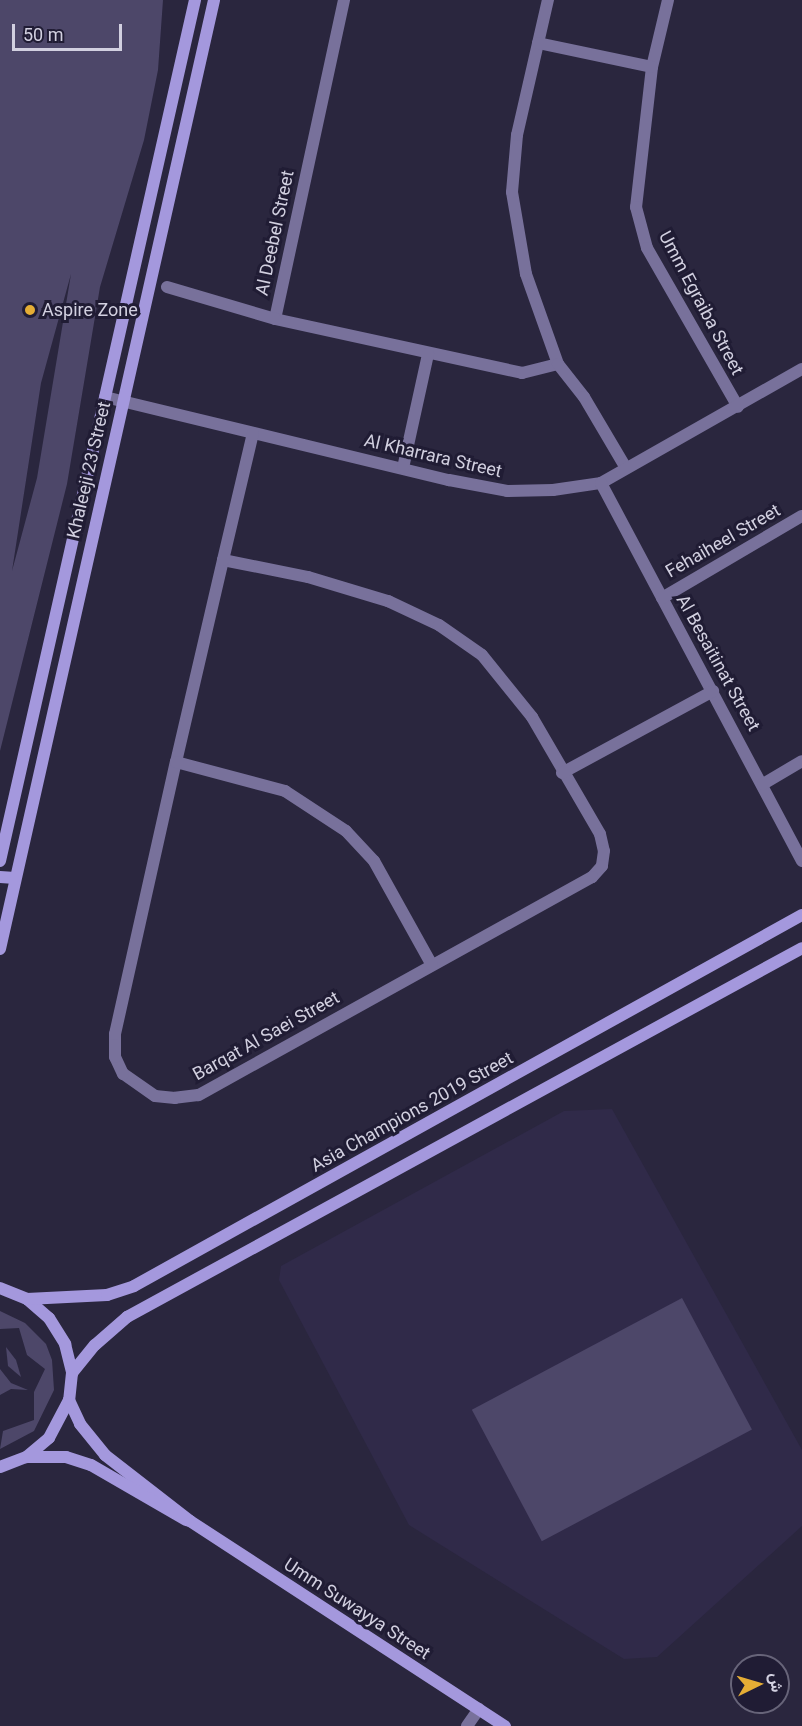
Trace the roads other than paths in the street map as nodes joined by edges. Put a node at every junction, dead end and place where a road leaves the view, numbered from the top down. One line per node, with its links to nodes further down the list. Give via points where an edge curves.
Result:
1 (195, 0): 13 (main road, Khaleeji 23 Street)
2 (214, 0): 14 (main road, Khaleeji 23 Street)
3 (344, 0): 9 (street, Al Deebel Street)
4 (548, 0): 6 (street)
5 (668, 0): 7 (street, Umm Egraiba Street)
6 (538, 43): 7 (street); 11 (street, via 517,135 512,192 528,283)
7 (652, 67): 15 (street, Umm Egraiba Street, via 636,207 646,248)
8 (167, 287): 9 (street)
9 (275, 319): 10 (street, Al Deebel Street)
10 (429, 354): 11 (street, Al Deebel Street, via 512,373); 17 (street)
11 (558, 364): 18 (street, via 584,398)
12 (802, 369): 15 (street, Al Kharrara Street)
13 (105, 397): 14 (street, Al Kharrara Street); 28 (main road, Khaleeji 23 Street)
14 (123, 402): 16 (street, Al Kharrara Street); 31 (main road, Khaleeji 23 Street)
15 (738, 407): 18 (street, Al Kharrara Street)
16 (253, 433): 17 (street, Al Kharrara Street); 21 (street, Barqat Al Saei Street)
17 (403, 468): 19 (street, Al Kharrara Street, via 507,491)
18 (626, 468): 19 (street, Al Kharrara Street)
19 (600, 483): 22 (street, Al Besaitinat Street)
20 (802, 516): 22 (street, Fehaiheel Street)
21 (223, 560): 25 (street, Barqat Al Saei Street); 26 (street, Barqat Al Saei Street, via 353,590 439,625 482,655 504,678 532,717)
22 (662, 598): 23 (street, Al Besaitinat Street)
23 (713, 691): 26 (street); 27 (street, Al Besaitinat Street)
24 (802, 761): 27 (street)
25 (176, 762): 35 (street, via 285,792 346,831 374,861); 35 (street, Barqat Al Saei Street, via 116,1034 115,1057 123,1074 136,1086 154,1096 198,1095)
26 (562, 772): 35 (street, Barqat Al Saei Street, via 600,834 602,866 592,877)
27 (763, 784): 29 (street, Al Besaitinat Street)
28 (0, 861)
29 (802, 861)
30 (0, 877): 31 (main road)
31 (15, 878): 34 (main road, Khaleeji 23 Street)
32 (800, 914): 38 (main road, Asia Champions 2019 Street, via 134,1286 106,1295)
33 (802, 948): 39 (main road, via 128,1317 95,1345)
34 (0, 949)
35 (432, 965)
36 (0, 1276): 37 (main road)
37 (5, 1290): 38 (main road)
38 (27, 1299): 39 (main road, via 58,1330)
39 (72, 1373): 40 (main road)
40 (69, 1400): 41 (main road, via 54,1432); 44 (main road, Umm Suwayya Street, via 80,1424 105,1455)
41 (26, 1457): 42 (main road); 44 (main road, Umm Suwayya Street, via 66,1457 91,1465 171,1514)
42 (6, 1465): 43 (main road)
43 (0, 1476)
44 (190, 1521): 45 (main road, Umm Suwayya Street)
45 (479, 1709): 46 (street); 47 (main road, Umm Suwayya Street)
46 (467, 1726)
47 (505, 1726)

